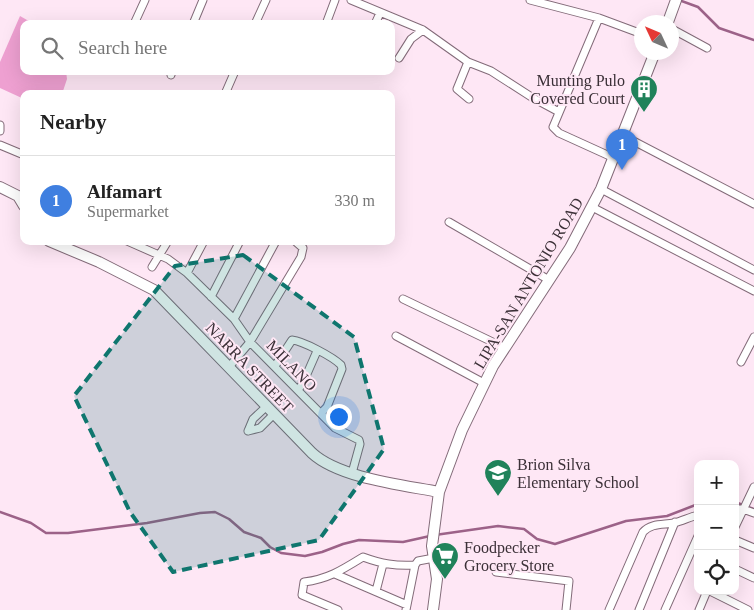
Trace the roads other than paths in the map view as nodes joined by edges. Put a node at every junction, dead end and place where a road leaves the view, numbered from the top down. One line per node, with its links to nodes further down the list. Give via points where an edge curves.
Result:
1 (145, 0): 11 (street)
2 (203, 0): 12 (street)
3 (266, 0): 13 (street)
4 (335, 0): 14 (street)
5 (351, 0): 8 (street)
6 (530, 0): 10 (street)
7 (676, 0): 9 (main road)
8 (380, 13): 15 (street); 16 (street)
9 (671, 15)
10 (598, 18): 17 (street); 26 (street)
11 (136, 20)
12 (195, 20)
13 (257, 20)
14 (328, 20)
15 (377, 20)
16 (423, 30): 20 (street, via 411,39); 22 (street)
17 (634, 31)
18 (679, 33): 19 (street)
19 (706, 48)
20 (399, 58)
21 (652, 60): 29 (main road, LIPA-SAN ANTONIO ROAD)
22 (468, 62): 25 (street, via 457,89); 26 (street, via 492,71)
23 (233, 75): 24 (street)
24 (227, 90)
25 (469, 99)
26 (559, 112): 32 (street, via 553,127 559,133)
27 (0, 125): 28 (street)
28 (0, 132)
29 (622, 135): 32 (main road, LIPA-SAN ANTONIO ROAD); 36 (street)
30 (0, 145): 31 (street)
31 (20, 153)
32 (614, 158): 34 (main road, LIPA-SAN ANTONIO ROAD)
33 (0, 187): 35 (main road)
34 (601, 189): 37 (main road, LIPA-SAN ANTONIO ROAD); 48 (street)
35 (20, 199)
36 (754, 204)
37 (592, 207): 50 (main road, LIPA-SAN ANTONIO ROAD); 51 (street)
38 (449, 222): 50 (street)
39 (58, 245): 61 (main road, NARRA STREET, via 154,290)
40 (135, 245): 46 (street, MILANO)
41 (165, 245): 46 (street)
42 (202, 245): 49 (street)
43 (238, 245): 52 (street)
44 (274, 245): 54 (street)
45 (300, 245): 57 (street, via 303,248 302,257)
46 (158, 255): 47 (street); 49 (street, MILANO)
47 (152, 267)
48 (754, 270)
49 (187, 273): 52 (street, MILANO)
50 (549, 280): 58 (main road, LIPA-SAN ANTONIO ROAD)
51 (754, 290)
52 (211, 297): 54 (street, MILANO)
53 (403, 300): 58 (street)
54 (234, 319): 57 (street, MILANO)
55 (396, 336): 63 (street)
56 (754, 337): 60 (street)
57 (250, 342): 61 (street); 62 (street, MILANO)
58 (505, 348): 63 (main road, LIPA-SAN ANTONIO ROAD)
59 (317, 351): 62 (street, via 292,340); 64 (street); 65 (street, via 338,362 342,369)
60 (741, 362)
61 (229, 366): 66 (main road, NARRA STREET, via 317,458)
62 (275, 366): 64 (street, MILANO)
63 (484, 383): 68 (main road, LIPA-SAN ANTONIO ROAD)
64 (298, 390): 65 (street, MILANO)
65 (321, 414): 66 (street, MILANO, via 335,428 360,441)
66 (352, 473): 68 (main road, NARRA STREET)
67 (754, 487): 69 (street)
68 (439, 492): 77 (main road, LIPA-SAN ANTONIO ROAD, via 433,531)
69 (745, 503): 70 (street); 72 (street)
70 (754, 513)
71 (694, 517): 73 (street)
72 (739, 517)
73 (675, 522): 92 (street, via 653,525 643,532); 93 (street)
74 (739, 542): 76 (street)
75 (694, 545): 94 (street)
76 (754, 548)
77 (434, 558): 79 (street, via 418,561); 90 (main road, LIPA-SAN ANTONIO ROAD, via 437,579)
78 (383, 564): 79 (street); 82 (street, via 362,557); 84 (street)
79 (415, 565): 87 (street)
80 (739, 571): 83 (street)
81 (496, 572): 91 (street, via 569,581)
82 (335, 574): 84 (street); 89 (street, via 322,580 304,582 302,595)
83 (754, 578)
84 (376, 591): 87 (street)
85 (706, 595): 95 (street)
86 (714, 595): 88 (street)
87 (406, 607)
88 (734, 607): 96 (street)
89 (338, 610)
90 (433, 610)
91 (566, 610)
92 (609, 610)
93 (639, 610)
94 (665, 610)
95 (699, 610)
96 (748, 610)

